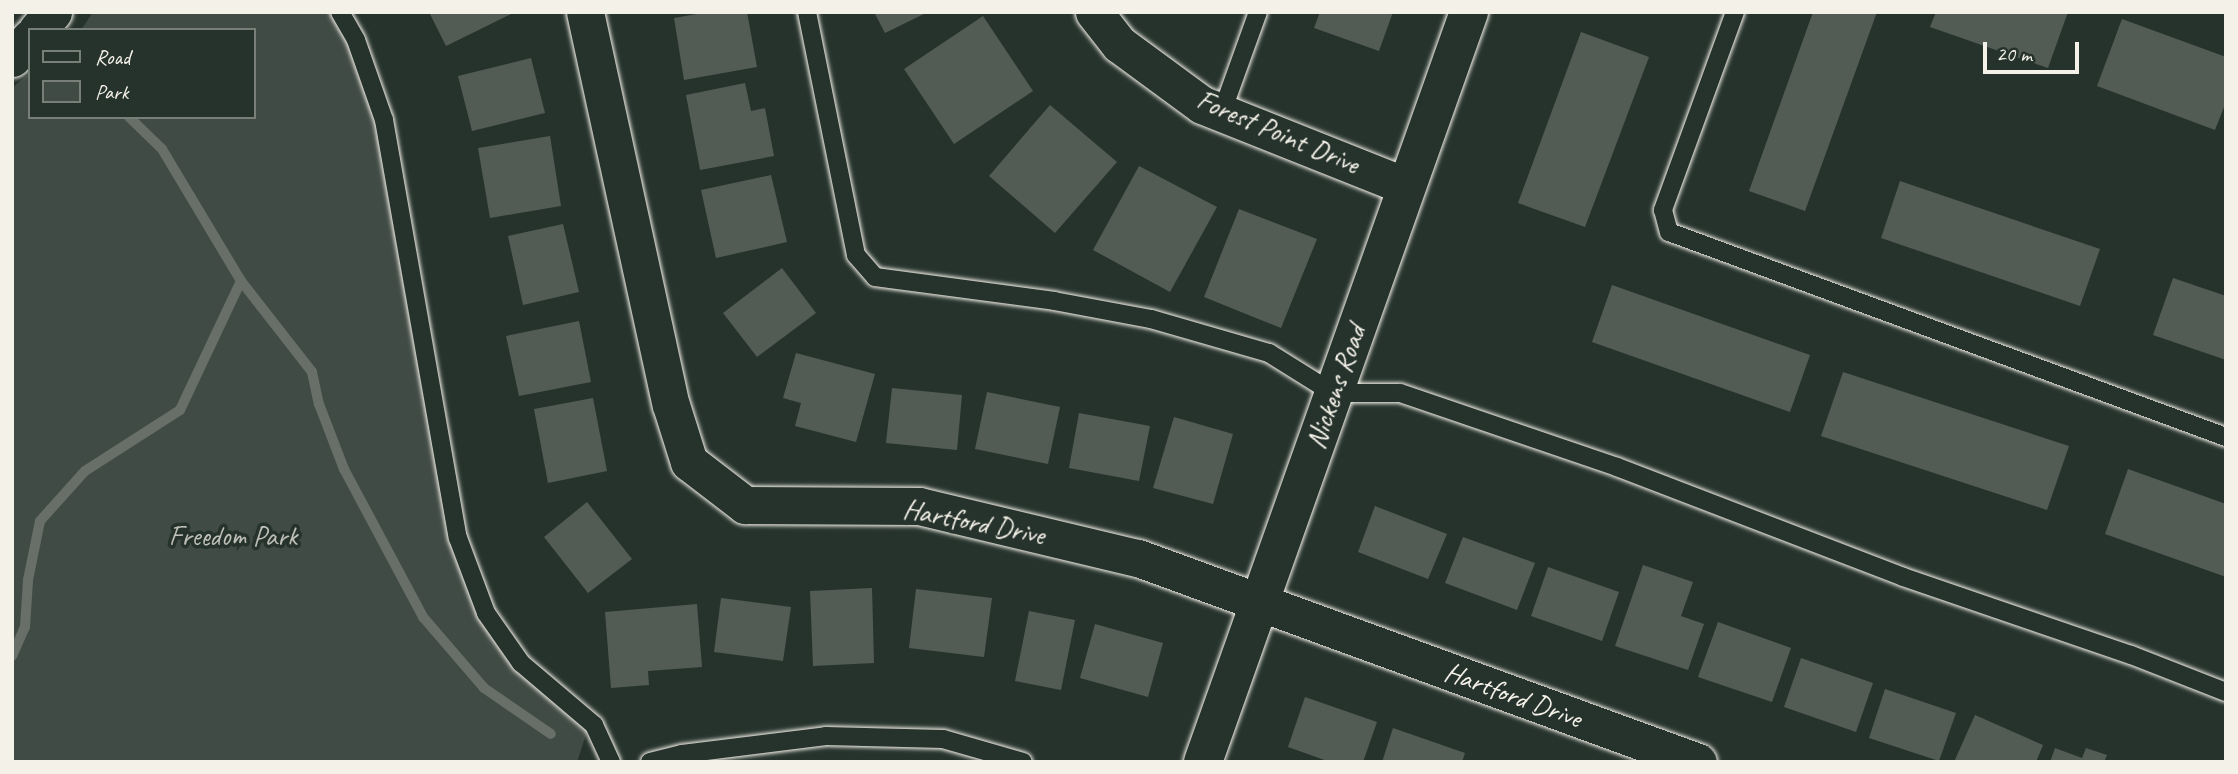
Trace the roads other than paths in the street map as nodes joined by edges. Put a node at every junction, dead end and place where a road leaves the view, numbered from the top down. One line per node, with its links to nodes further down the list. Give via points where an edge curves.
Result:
1 (53, 12): 9 (street)
2 (340, 12): 19 (lane, via 356,40 384,120 458,538 486,613 521,663 594,725)
3 (585, 12): 16 (street, Hartford Drive, via 671,405 689,462 745,505 919,506 1138,558)
4 (807, 12): 14 (lane, via 856,255 875,277 1151,319 1269,353)
5 (1094, 12): 12 (street, Forest Point Drive, via 1119,44 1202,104)
6 (1258, 12): 12 (lane)
7 (1469, 12): 13 (street, Nickens Road)
8 (1735, 12): 15 (lane, via 1663,210 1669,232)
9 (39, 28)
10 (28, 40): 11 (street)
11 (12, 58)
12 (1222, 112): 13 (street, Forest Point Drive)
13 (1406, 186): 14 (street, Nickens Road)
14 (1334, 393): 16 (street, Nickens Road); 17 (lane, via 1400,393 1617,467 1903,577)
15 (2226, 438)
16 (1261, 603): 22 (street, Nickens Road); 23 (street, Hartford Drive)
17 (2226, 692)
18 (682, 758): 20 (lane); 21 (lane, via 826,736 943,738)
19 (611, 762)
20 (650, 762)
21 (1023, 762)
22 (1203, 762)
23 (1698, 762)

